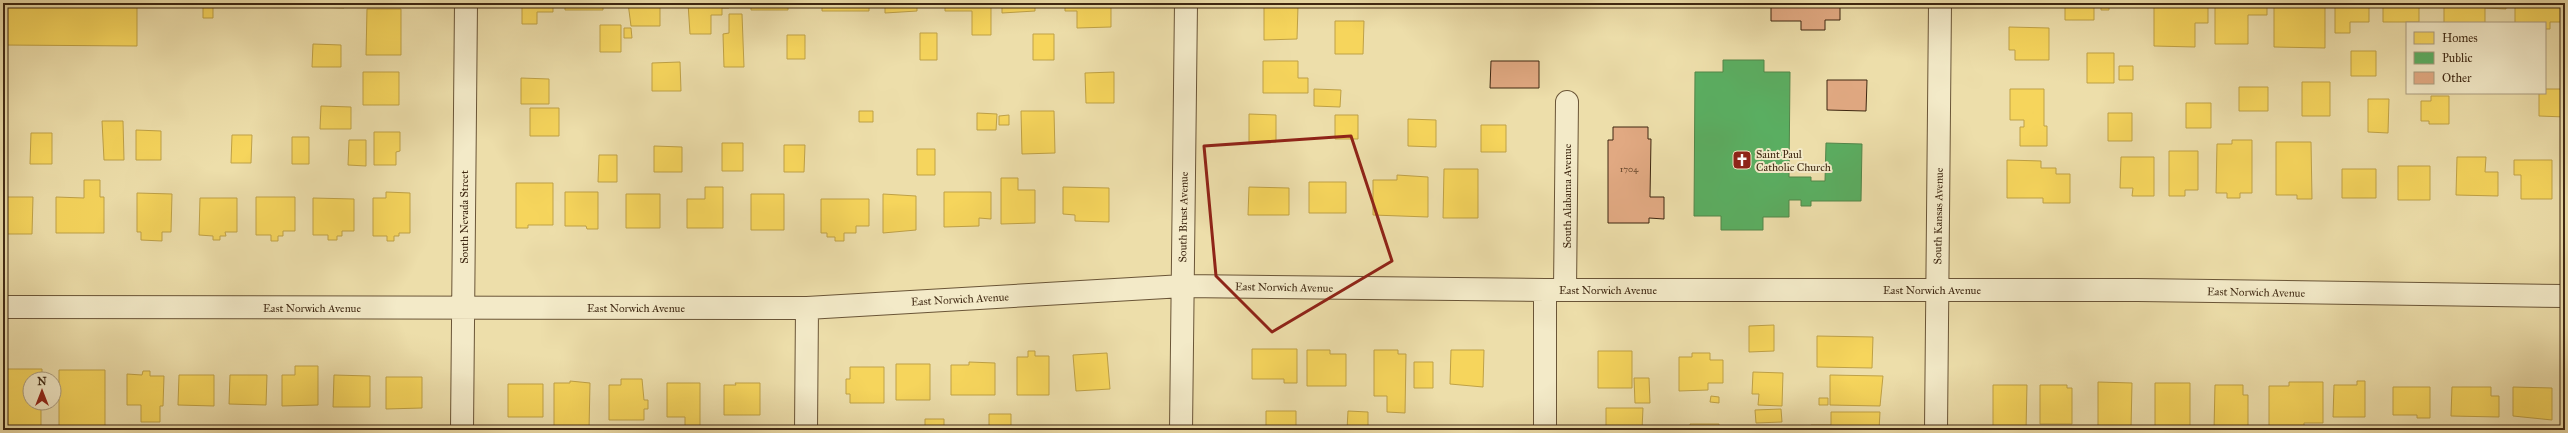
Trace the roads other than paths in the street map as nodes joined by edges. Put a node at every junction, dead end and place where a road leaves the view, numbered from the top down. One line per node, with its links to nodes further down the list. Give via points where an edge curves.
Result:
1 (466, 3): 10 (street, South Nevada Street)
2 (1186, 3): 5 (street, South Brust Avenue)
3 (1940, 3): 7 (street, South Kansas Avenue)
4 (1567, 102): 6 (street, South Alabama Avenue)
5 (1183, 286): 6 (street, East Norwich Avenue); 11 (street, East Norwich Avenue); 14 (street, South Brust Avenue)
6 (1555, 290): 7 (street, East Norwich Avenue); 15 (street, South Alabama Avenue)
7 (1937, 290): 8 (street, East Norwich Avenue); 16 (street, South Kansas Avenue)
8 (2565, 296)
9 (3, 307): 10 (street, East Norwich Avenue)
10 (463, 308): 11 (street, East Norwich Avenue); 12 (street, South Nevada Street)
11 (807, 308): 13 (street)
12 (462, 430)
13 (806, 430)
14 (1181, 430)
15 (1545, 430)
16 (1936, 430)

